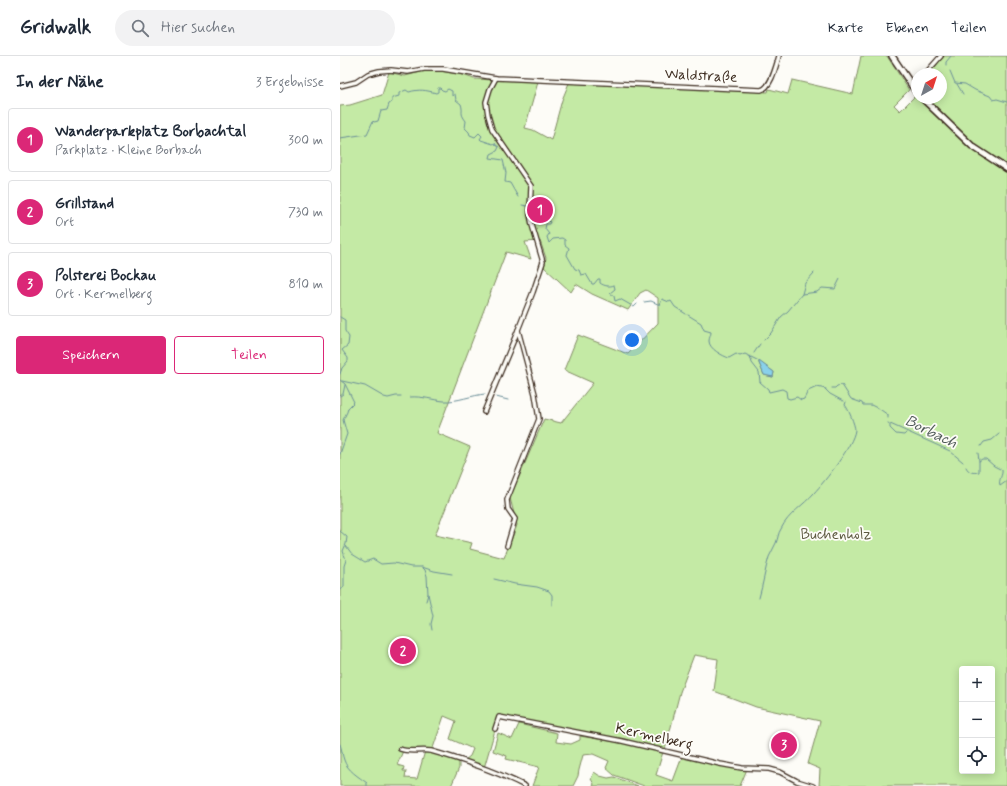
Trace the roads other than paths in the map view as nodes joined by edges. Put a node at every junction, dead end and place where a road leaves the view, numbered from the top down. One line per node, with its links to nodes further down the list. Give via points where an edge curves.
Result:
1 (779, 56): 5 (street, Waldstraße, via 769,86 765,90)
2 (892, 56): 6 (main road)
3 (941, 56): 4 (street)
4 (930, 68)
5 (496, 78): 7 (street, Waldstraße, via 443,69 408,72 387,70 370,73 356,82); 10 (street, via 486,102 488,115 492,129 531,186 530,214 543,262)
6 (911, 82)
7 (340, 86)
8 (928, 104): 9 (main road, via 972,146)
9 (1007, 169)
10 (518, 330): 11 (street); 12 (street, via 540,419 507,500 508,509 515,519)
11 (484, 412)
12 (507, 546)
13 (496, 729): 16 (street, Kermelberg, via 499,717 720,764 769,769)
14 (400, 749): 15 (street, via 429,751 462,760)
15 (525, 786)
16 (813, 786)

